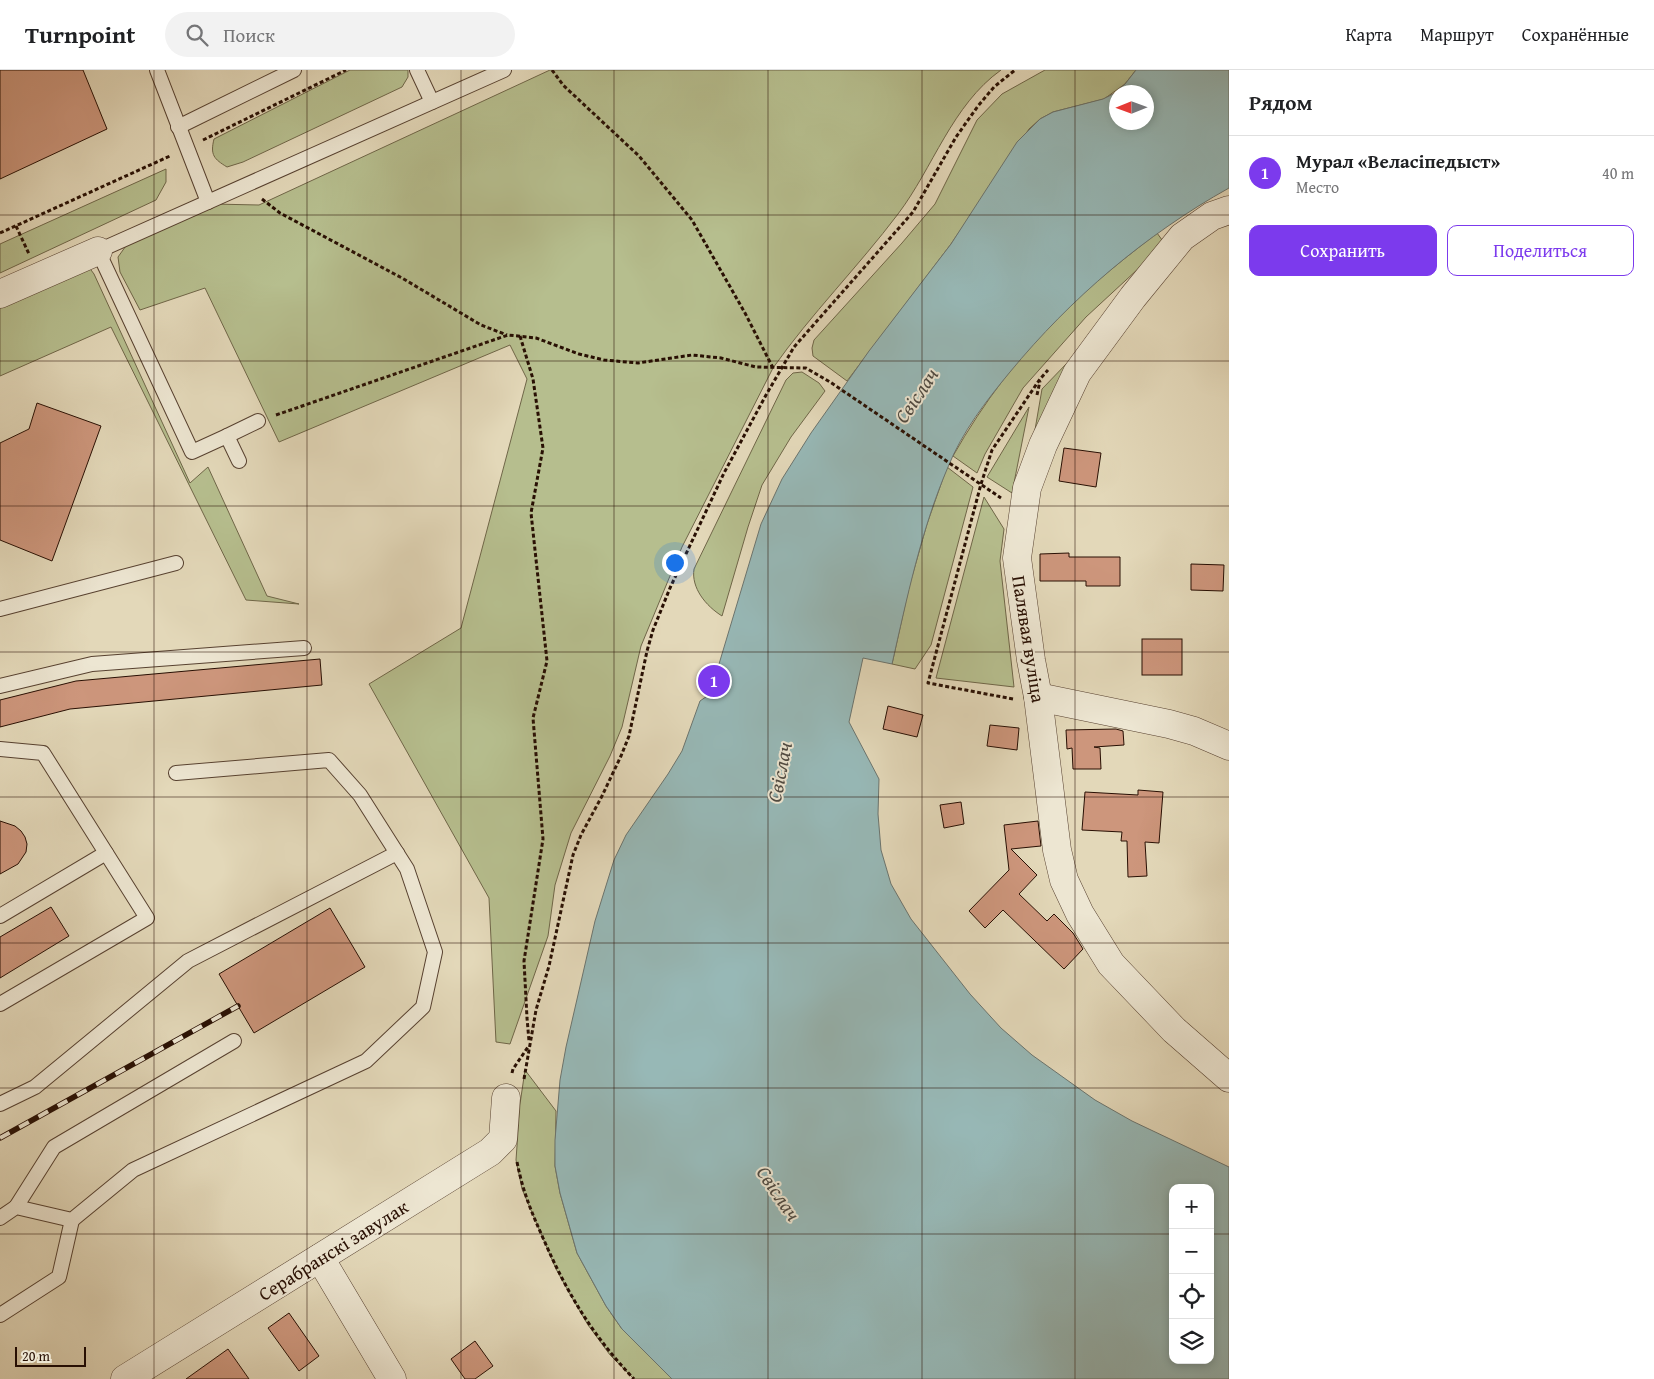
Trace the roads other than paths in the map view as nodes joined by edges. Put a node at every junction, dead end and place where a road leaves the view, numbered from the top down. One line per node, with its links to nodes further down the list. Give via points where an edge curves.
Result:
1 (156, 70): 6 (lane)
2 (294, 70): 6 (lane)
3 (417, 70): 5 (lane)
4 (504, 70): 5 (lane)
5 (432, 102): 7 (lane)
6 (178, 127): 7 (lane)
7 (208, 202): 9 (lane)
8 (1229, 210): 18 (street, Палявая вуліца, via 1212,216 1182,237 1133,297 1077,372 1043,445 1027,488 1017,558)
9 (98, 251): 10 (street); 12 (lane, via 192,452)
10 (0, 294)
11 (258, 421): 12 (lane)
12 (226, 436): 13 (lane)
13 (239, 461)
14 (176, 563): 15 (lane)
15 (0, 610)
16 (304, 648): 17 (lane, via 92,664)
17 (0, 686)
18 (1038, 697): 19 (street, via 1168,724); 27 (street, Палявая вуліца, via 1057,850 1064,880 1080,914 1112,964 1174,1030)
19 (1229, 746)
20 (0, 749): 22 (lane, via 43,753)
21 (176, 773): 23 (lane, via 329,760 360,795)
22 (106, 853): 24 (lane); 25 (lane, via 147,918)
23 (397, 853): 29 (lane, via 188,961 35,1087); 32 (lane, via 407,869 435,952 423,1007 366,1061 133,1170)
24 (0, 916)
25 (0, 1004)
26 (234, 1041): 30 (lane, via 54,1147)
27 (1229, 1078)
28 (514, 1091): 33 (street, Серабранскі завулак, via 503,1139 490,1152)
29 (0, 1104)
30 (16, 1208): 31 (lane); 32 (lane)
31 (0, 1218)
32 (72, 1220): 34 (lane, via 59,1277)
33 (320, 1258): 35 (street, Серабранскі завулак); 36 (street)
34 (0, 1315)
35 (125, 1379)
36 (392, 1379)

